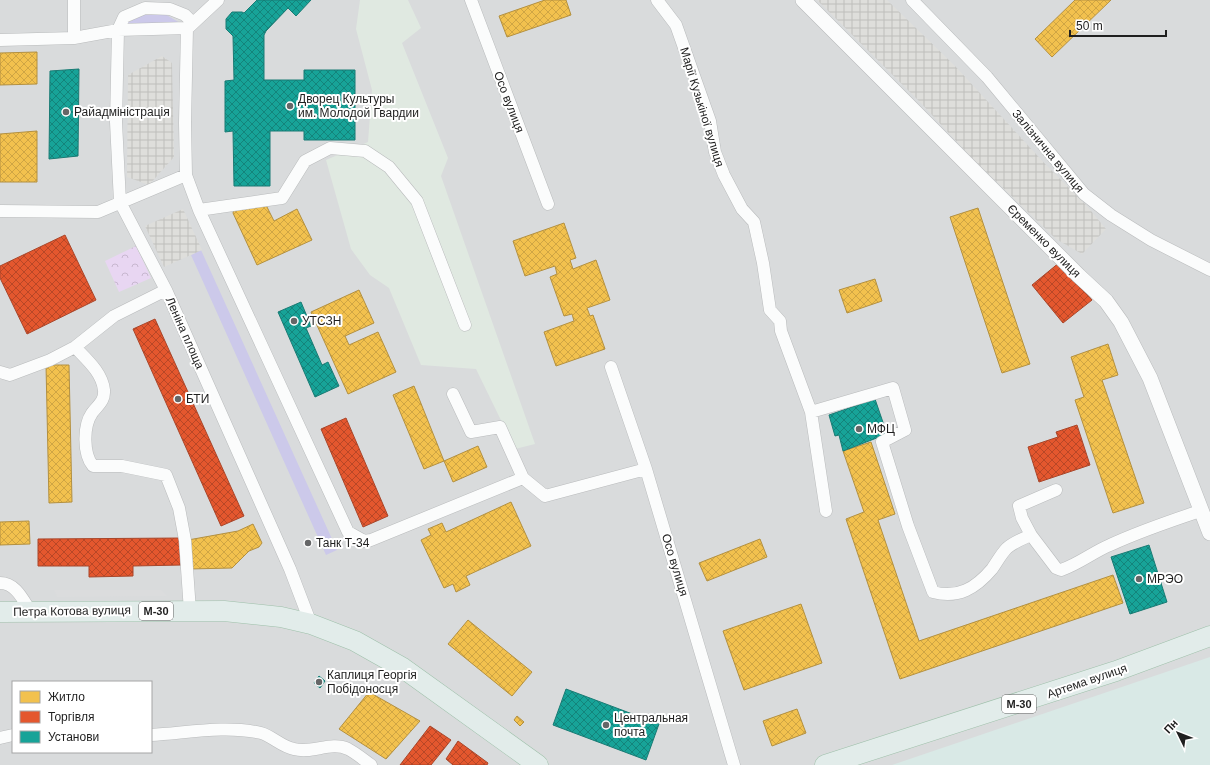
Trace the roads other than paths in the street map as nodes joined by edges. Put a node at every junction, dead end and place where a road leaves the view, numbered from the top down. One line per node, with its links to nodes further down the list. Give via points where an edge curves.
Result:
1 (74, 0): 9 (street)
2 (218, 0): 7 (street)
3 (471, 0): 13 (street, Осо вулиця)
4 (657, 0): 23 (street, Марії Кузькіної вулиця, via 676,25 710,121 715,152 724,175 742,209 754,222 770,310 780,321 781,331)
5 (803, 0): 28 (street, Єременко вулиця, via 1106,301 1121,322 1150,378 1176,440)
6 (912, 0): 16 (street, Залізнична вулиця, via 987,77 1084,194 1111,215 1151,240)
7 (190, 26): 8 (street); 8 (street, via 185,15 170,9 145,8 124,17); 11 (street, via 185,124)
8 (118, 30): 9 (street); 12 (street, Леніна площа, via 116,122)
9 (74, 38): 10 (street)
10 (0, 40)
11 (186, 175): 12 (street); 14 (street)
12 (120, 202): 15 (street, via 98,212); 17 (street, Леніна площа)
13 (548, 204)
14 (199, 210): 18 (street, via 282,198 305,160 330,148 365,151 389,167 417,202); 25 (street, via 348,532 364,541 370,540)
15 (0, 211)
16 (1210, 270)
17 (166, 290): 19 (street, via 114,316); 35 (street, Леніна площа, via 290,569)
18 (466, 325)
19 (75, 347): 21 (street, via 50,360); 32 (street, via 101,379 104,391 103,401 88,421 85,446 88,461 93,466 122,466 166,475 179,508 185,540)
20 (612, 367): 24 (street, Осо вулиця)
21 (3, 376)
22 (453, 394): 25 (street, via 471,432 500,426)
23 (811, 412): 27 (street, Марії Кузькіної вулиця); 30 (street, via 893,388 906,430 882,442 908,526 933,592 945,596 958,594 974,586 992,569 1007,549 1016,541)
24 (646, 469): 25 (street, via 545,496); 42 (street, Осо вулиця)
25 (523, 478)
26 (1056, 490): 30 (street, via 1019,506)
27 (826, 511)
28 (1200, 511): 29 (street, Єременко вулиця); 30 (street, via 1142,530 1061,570 1056,568)
29 (1210, 533)
30 (1031, 535)
31 (0, 583): 34 (street, via 6,583 18,591)
32 (190, 611): 34 (highway, Петра Котова вулиця / М-30); 35 (highway, Петра Котова вулиця / М-30, via 242,612)
33 (0, 612): 34 (highway, Петра Котова вулиця / М-30)
34 (31, 612)
35 (311, 624): 41 (highway, М-30, via 355,641 403,668)
36 (1210, 636): 43 (highway, Артема вулиця / М-30, via 1116,671)
37 (12, 735): 39 (street)
38 (152, 735): 40 (street, via 218,729 242,730 263,734 294,750 312,751 333,746 348,749)
39 (0, 738)
40 (371, 765)
41 (538, 765)
42 (734, 765)
43 (825, 765)

